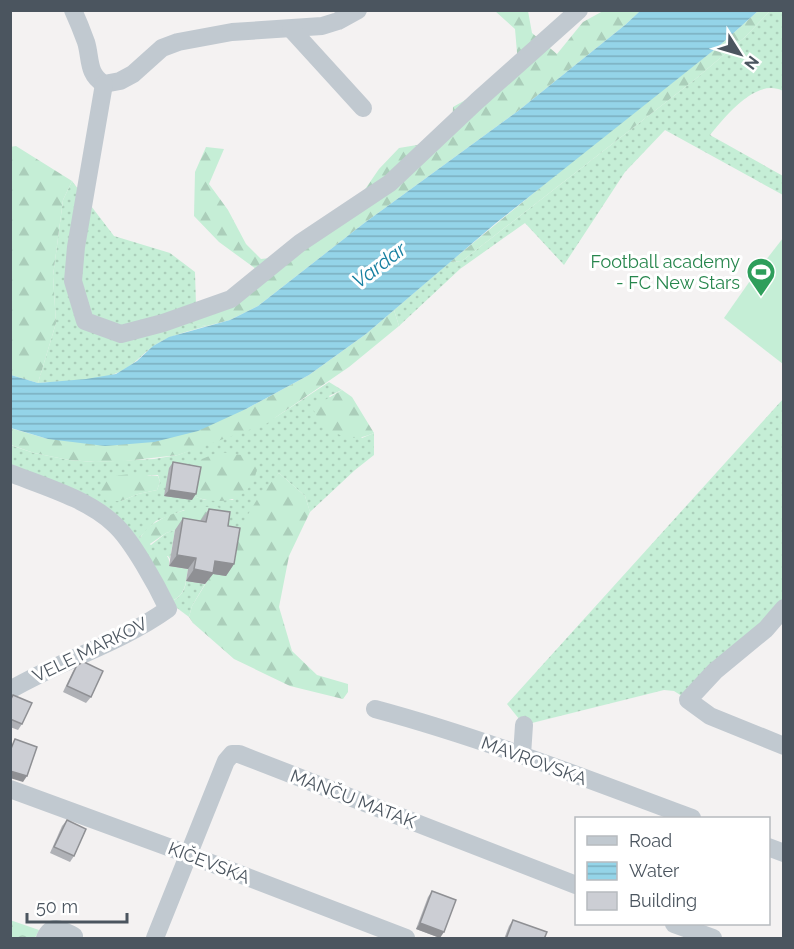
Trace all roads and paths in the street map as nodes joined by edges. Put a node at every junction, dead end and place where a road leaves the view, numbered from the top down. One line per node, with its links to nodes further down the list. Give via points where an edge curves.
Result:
1 (73, 10): 5 (street, via 87,45 91,70)
2 (358, 10): 4 (street, via 322,26)
3 (579, 10): 5 (street, via 390,183 300,243 231,299 121,334 85,321 73,281)
4 (291, 29): 5 (street, via 202,36 168,44 133,74); 6 (street)
5 (104, 84)
6 (363, 108)
7 (10, 473): 10 (street, VELE MARKOV, via 81,503 115,524 168,609 130,632)
8 (783, 608): 9 (street)
9 (775, 632): 13 (street, via 715,671 688,700 710,716)
10 (10, 690)
11 (375, 709): 14 (street, MAVROVSKA)
12 (524, 725): 14 (street)
13 (783, 746)
14 (522, 755): 16 (street, MAVROVSKA)
15 (10, 789): 17 (street, KIČEVSKA)
16 (687, 817)
17 (190, 855): 18 (street, MANČU MATAK, via 226,761 232,754 239,754); 22 (street, MANČU MATAK); 23 (street, KIČEVSKA)
18 (575, 885)
19 (677, 925): 24 (street)
20 (50, 933): 21 (street, via 58,928)
21 (74, 936)
22 (155, 939)
23 (406, 939)
24 (713, 939)

